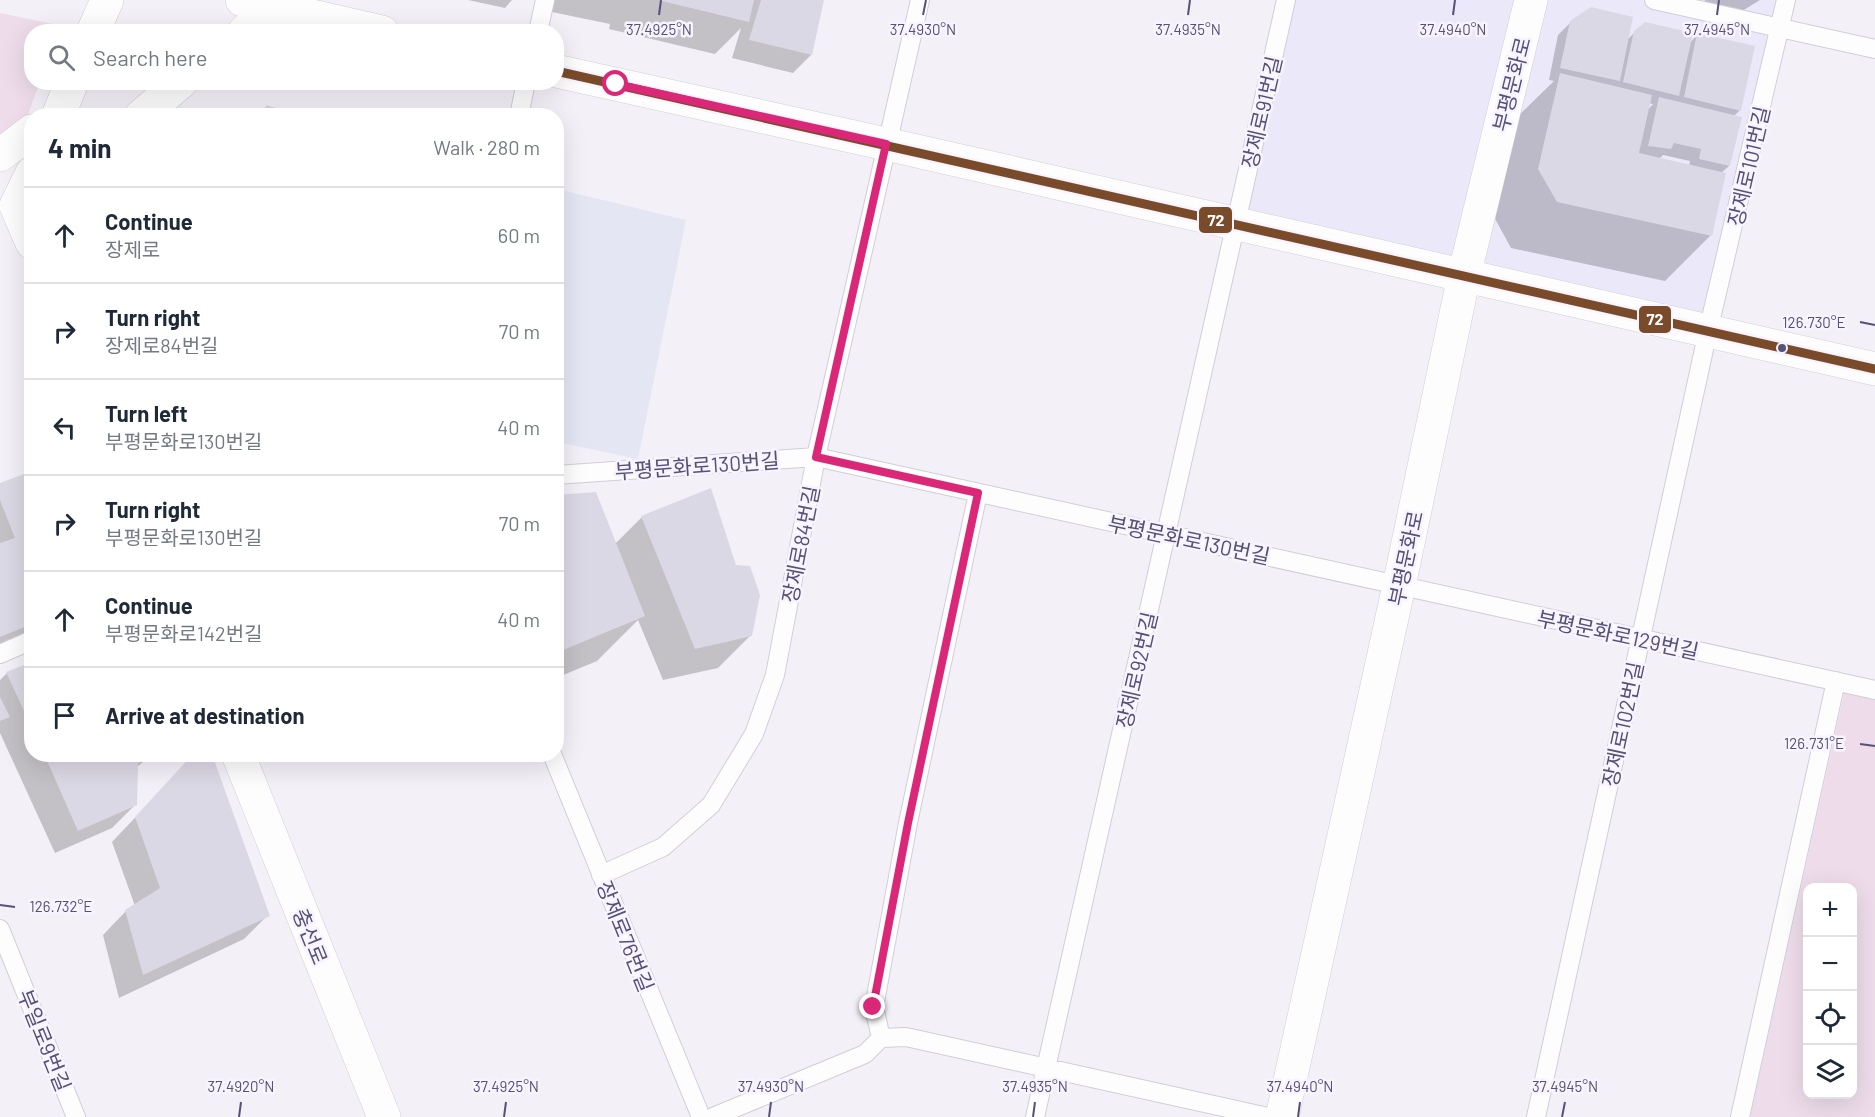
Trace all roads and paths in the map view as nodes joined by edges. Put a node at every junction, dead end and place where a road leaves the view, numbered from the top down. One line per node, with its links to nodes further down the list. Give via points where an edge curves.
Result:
1 (107, 0): 10 (street)
2 (242, 0): 9 (street)
3 (545, 0): 13 (lane)
4 (920, 0): 22 (lane, 장제로84번길)
5 (1286, 0): 27 (lane, 장제로91번길)
6 (1532, 0): 28 (street, 부평문화로)
7 (1654, 0): 14 (lane)
8 (1786, 0): 14 (lane, 장제로101번길)
9 (273, 4): 11 (street); 12 (street)
10 (96, 24)
11 (252, 24)
12 (351, 24)
13 (540, 24)
14 (1780, 28): 15 (lane); 29 (lane, 장제로101번길)
15 (1875, 49)
16 (564, 73): 22 (street)
17 (172, 90): 19 (street)
18 (524, 90): 20 (lane)
19 (151, 108)
20 (521, 108)
21 (24, 137): 23 (street)
22 (886, 144): 27 (street); 31 (lane, 장제로84번길)
23 (0, 155)
24 (24, 187): 25 (street)
25 (16, 201): 26 (street)
26 (24, 222)
27 (1236, 224): 28 (street); 34 (lane, 장제로92번길)
28 (1464, 276): 29 (street); 35 (street, 부평문화로)
29 (1708, 331): 30 (street); 36 (lane, 장제로102번길)
30 (1875, 369)
31 (816, 457): 32 (lane, 부평문화로130번길); 33 (lane, 부평문화로130번길); 43 (lane, 장제로84번길, via 775,675 754,734 711,805 663,847)
32 (564, 474)
33 (978, 493): 34 (lane, 부평문화로130번길); 45 (lane, via 873,1007)
34 (1166, 535): 35 (lane, 부평문화로130번길); 46 (lane, 장제로92번길)
35 (1400, 586): 36 (lane, 부평문화로129번길); 53 (street, 부평문화로)
36 (1641, 639): 39 (lane, 부평문화로129번길); 54 (lane, 장제로102번길)
37 (24, 644): 38 (lane)
38 (0, 654)
39 (1836, 681): 40 (lane, 부평문화로129번길); 55 (lane)
40 (1875, 690)
41 (241, 762): 48 (street, 충선로)
42 (555, 762): 43 (lane, 장제로76번길)
43 (602, 875): 49 (lane, 장제로76번길)
44 (0, 929): 47 (lane, 부일로9번길)
45 (881, 1038): 46 (lane, via 906,1037); 50 (lane, via 865,1054)
46 (1046, 1068): 51 (lane, 장제로92번길); 52 (lane)
47 (76, 1117)
48 (384, 1117)
49 (700, 1117)
50 (713, 1117)
51 (1035, 1117)
52 (1268, 1117)
53 (1282, 1117)
54 (1536, 1117)
55 (1740, 1117)

